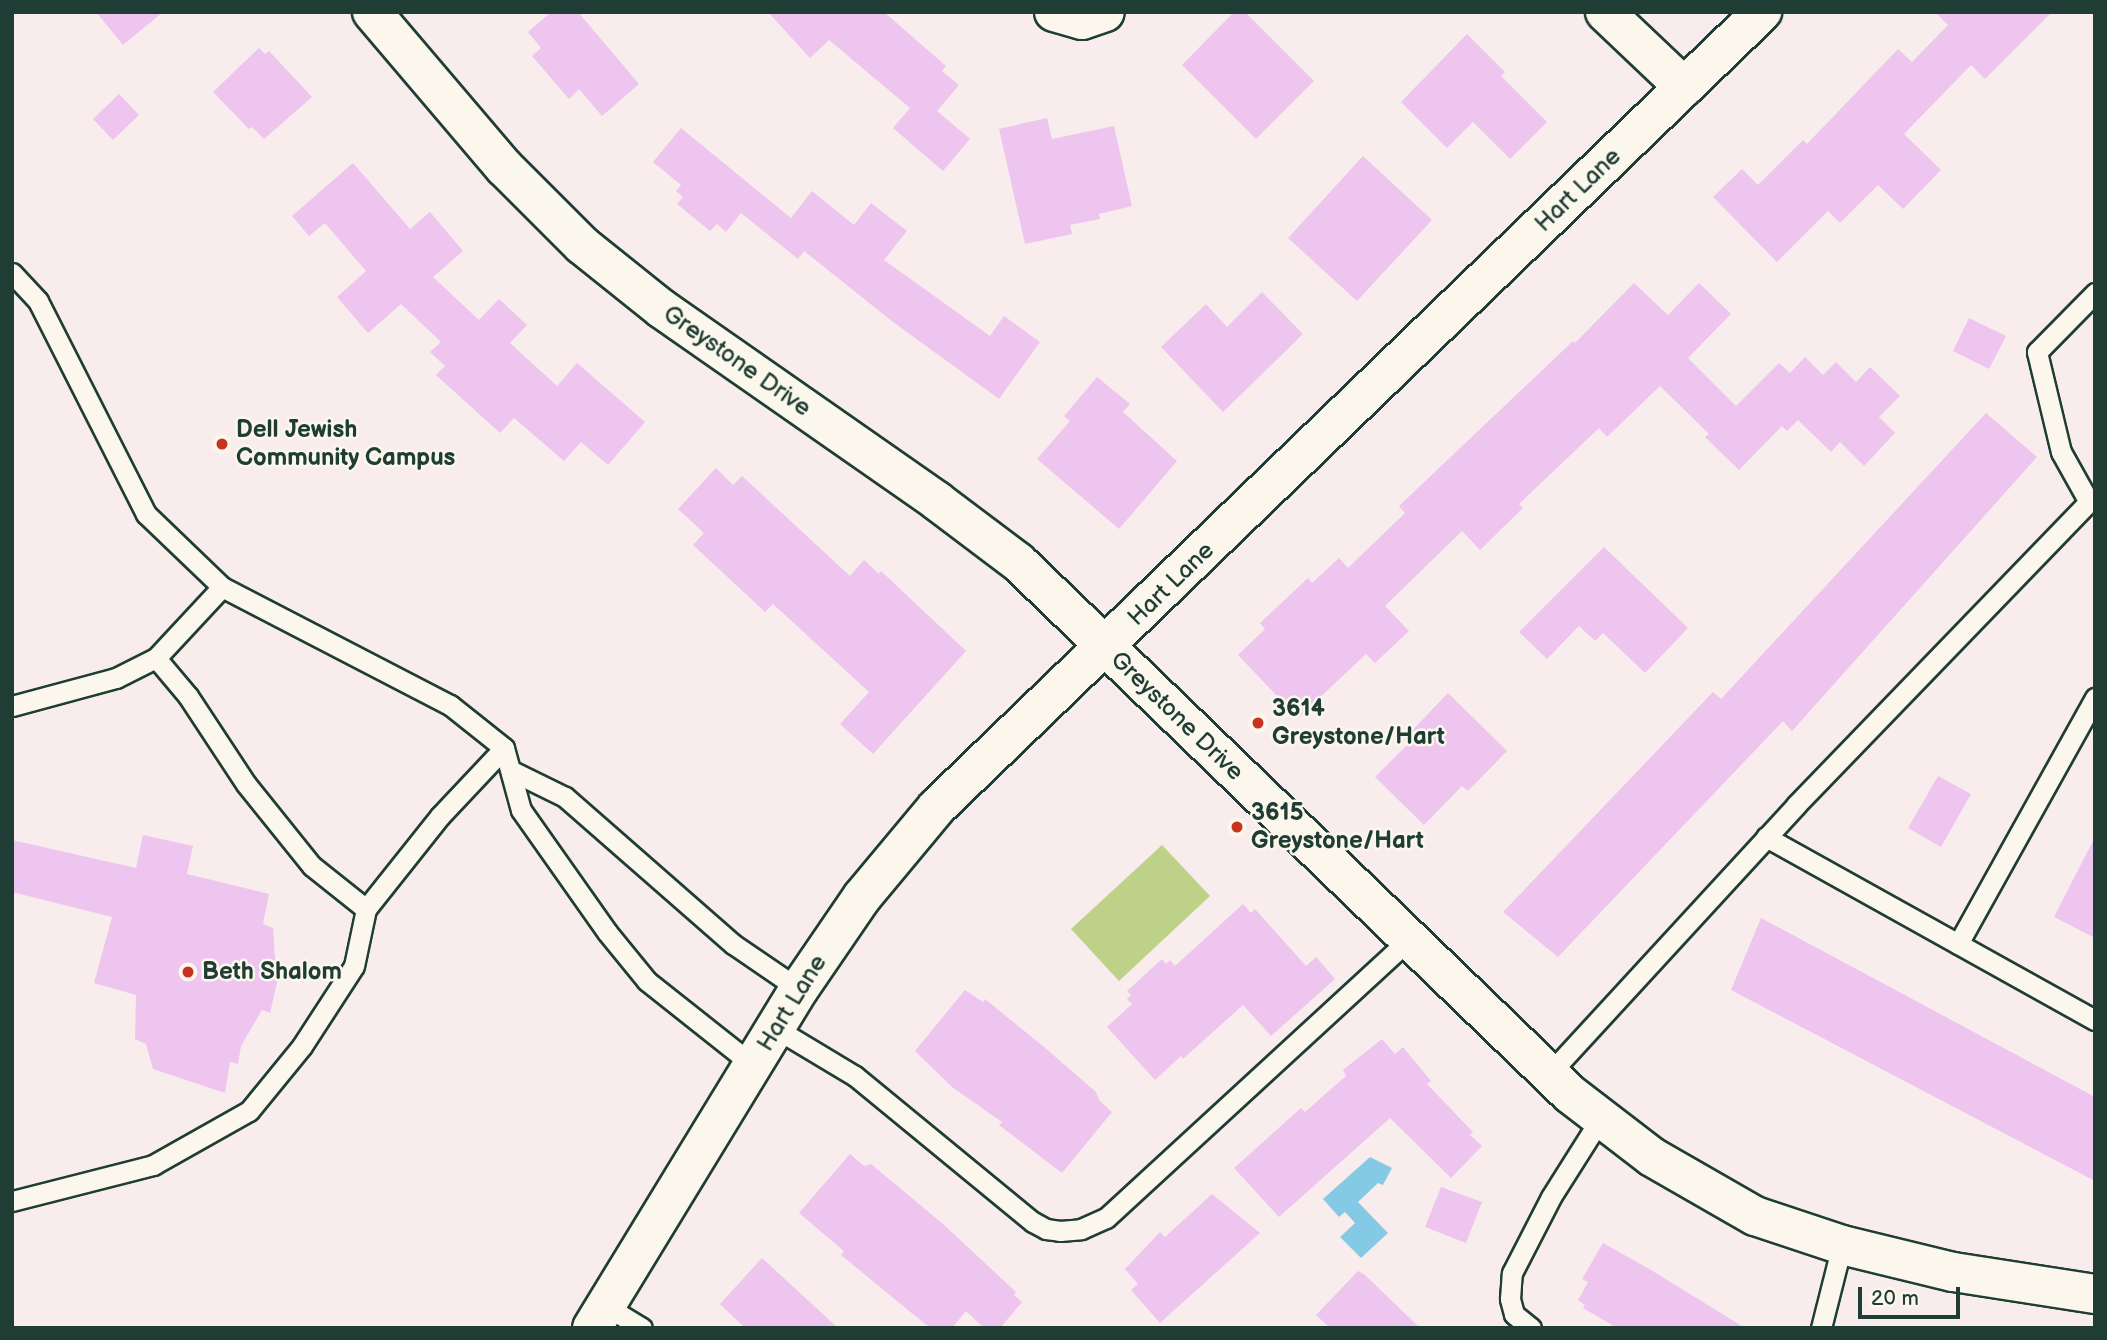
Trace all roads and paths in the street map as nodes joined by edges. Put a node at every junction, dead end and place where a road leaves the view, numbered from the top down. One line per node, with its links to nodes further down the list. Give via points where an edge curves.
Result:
1 (372, 12): 11 (street, Greystone Drive, via 504,167 582,244 662,309 1018,562)
2 (1054, 12): 3 (street, via 1082,20)
3 (1105, 12)
4 (1605, 12): 6 (street)
5 (1762, 12): 6 (street, Hart Lane)
6 (1684, 86): 11 (street, Hart Lane)
7 (12, 273): 10 (lane, via 38,301 146,513)
8 (2095, 293): 9 (lane, via 2037,352 2061,452)
9 (2092, 503): 17 (lane)
10 (222, 587): 12 (lane); 15 (lane, via 450,705)
11 (1106, 647): 19 (street, Greystone Drive); 21 (street, Hart Lane, via 937,807 862,897)
12 (156, 658): 14 (lane, via 116,678); 18 (lane, via 188,696 246,784 312,866)
13 (2095, 698): 20 (lane)
14 (12, 706)
15 (504, 748): 16 (lane); 18 (lane, via 440,816)
16 (512, 771): 21 (lane, via 565,797 733,944); 24 (lane, via 521,810 647,981)
17 (1766, 837): 20 (lane); 25 (lane)
18 (366, 909): 27 (lane, via 354,966 302,1046 249,1111 153,1165)
19 (1409, 939): 23 (lane, via 1106,1218 1081,1228 1053,1230 1033,1222 855,1076); 25 (street, Greystone Drive)
20 (1958, 944): 22 (lane)
21 (799, 989): 23 (street, Hart Lane)
22 (2095, 1020)
23 (775, 1028): 24 (street, Hart Lane)
24 (753, 1065): 30 (street, Hart Lane)
25 (1549, 1074): 26 (street, Greystone Drive)
26 (1601, 1118): 28 (street, Greystone Drive, via 1652,1157 1755,1216); 32 (lane, via 1551,1197 1512,1273 1514,1314)
27 (12, 1201)
28 (1842, 1245): 29 (street, Greystone Drive, via 1952,1272); 33 (lane)
29 (2095, 1294)
30 (599, 1317): 31 (lane)
31 (642, 1328)
32 (1531, 1328)
33 (1821, 1328)

